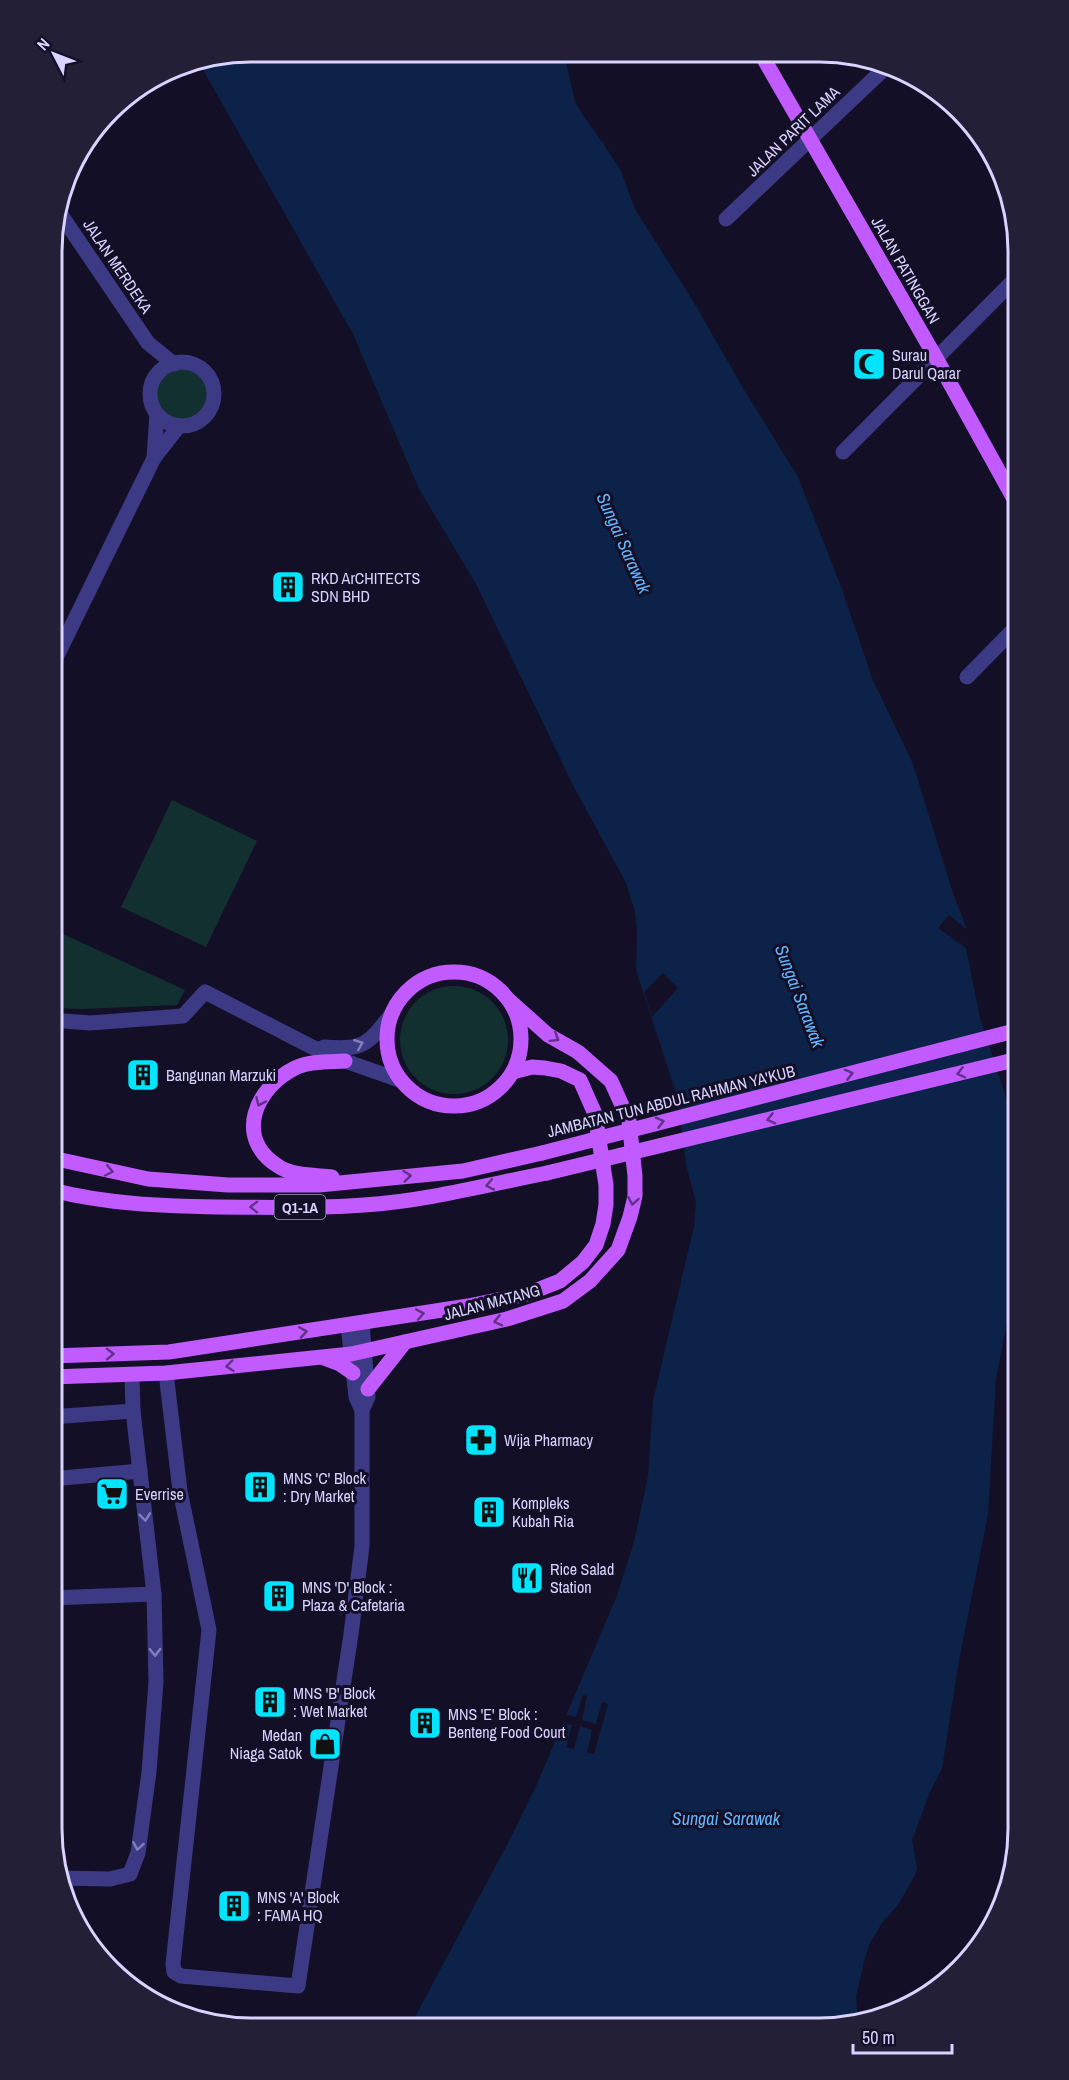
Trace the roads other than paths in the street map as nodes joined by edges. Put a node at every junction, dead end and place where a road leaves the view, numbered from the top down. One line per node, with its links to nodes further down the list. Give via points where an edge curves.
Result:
1 (765, 62): 3 (main road, JALAN PATINGGAN)
2 (880, 72): 3 (street, JALAN PARIT LAMA)
3 (810, 138): 4 (street, JALAN PARIT LAMA); 8 (main road, JALAN PATINGGAN)
4 (726, 219)
5 (64, 220): 7 (street, JALAN MERDEKA)
6 (1008, 286): 8 (street)
7 (148, 343): 9 (street); 10 (street)
8 (936, 358): 13 (street); 15 (main road, JALAN PATINGGAN)
9 (174, 364): 10 (street); 12 (street, via 192,364 201,369 213,386 214,396 201,421)
10 (156, 377): 11 (street, via 151,395)
11 (157, 414): 12 (street); 14 (street)
12 (179, 426): 14 (street)
13 (843, 452)
14 (154, 458): 17 (street)
15 (1008, 488)
16 (1008, 635): 18 (street)
17 (62, 646)
18 (967, 677)
19 (510, 1001): 20 (main road, via 480,977 445,973 411,989); 26 (main road, via 521,1036); 32 (main road, JALAN MATANG, one-way to 32, via 548,1035 578,1052 611,1081 621,1101 629,1121 635,1176 635,1196 625,1233 607,1264 563,1301 507,1320)
20 (393, 1012): 23 (street, one-way to 20, via 346,1049 362,1045 374,1037); 27 (main road, via 387,1046)
21 (62, 1021): 23 (street, via 90,1023 183,1016 205,992)
22 (1008, 1033): 29 (main road, JAMBATAN TUN ABDUL RAHMAN YA'KUB, one-way to 22, bridge, via 464,1171)
23 (312, 1047): 24 (street)
24 (345, 1061): 27 (street); 29 (main road, one-way to 29, via 316,1062 281,1076 266,1090 258,1105 253,1121 256,1142 279,1167)
25 (1007, 1062): 30 (main road, Q1-1A, one-way to 30, bridge, via 547,1173 421,1198 363,1206 275,1208 159,1206)
26 (513, 1072): 27 (main road, via 495,1093 458,1106 428,1100); 31 (main road, JALAN MATANG, one-way to 26, via 528,1294 560,1281 596,1245 603,1224 606,1185 595,1114 580,1080 545,1068)
27 (402, 1081)
28 (62, 1160): 29 (main road, one-way to 29, via 148,1179 228,1185 319,1185)
29 (366, 1180)
30 (62, 1192)
31 (355, 1324): 33 (street); 34 (main road, JALAN MATANG, one-way to 31, via 169,1352)
32 (405, 1342): 33 (main road, JALAN MATANG); 40 (main road)
33 (358, 1352): 35 (main road, JALAN MATANG); 37 (street); 40 (street)
34 (62, 1356)
35 (319, 1357): 36 (main road, JALAN MATANG, one-way to 36); 37 (main road)
36 (165, 1373): 38 (main road, JALAN MATANG); 41 (street, via 180,1491 209,1630 173,1964 174,1972 181,1976 298,1986 300,1980 362,1546)
37 (353, 1373): 41 (street)
38 (132, 1375): 39 (main road, JALAN MATANG); 42 (street)
39 (62, 1377)
40 (368, 1389): 41 (street)
41 (362, 1410)
42 (133, 1412): 43 (street); 44 (street)
43 (62, 1416)
44 (140, 1471): 45 (street); 46 (street, one-way to 46)
45 (62, 1478)
46 (154, 1594): 47 (street); 48 (street, one-way to 48, via 156,1682 138,1853 130,1874 110,1879)
47 (62, 1598)
48 (69, 1878)

